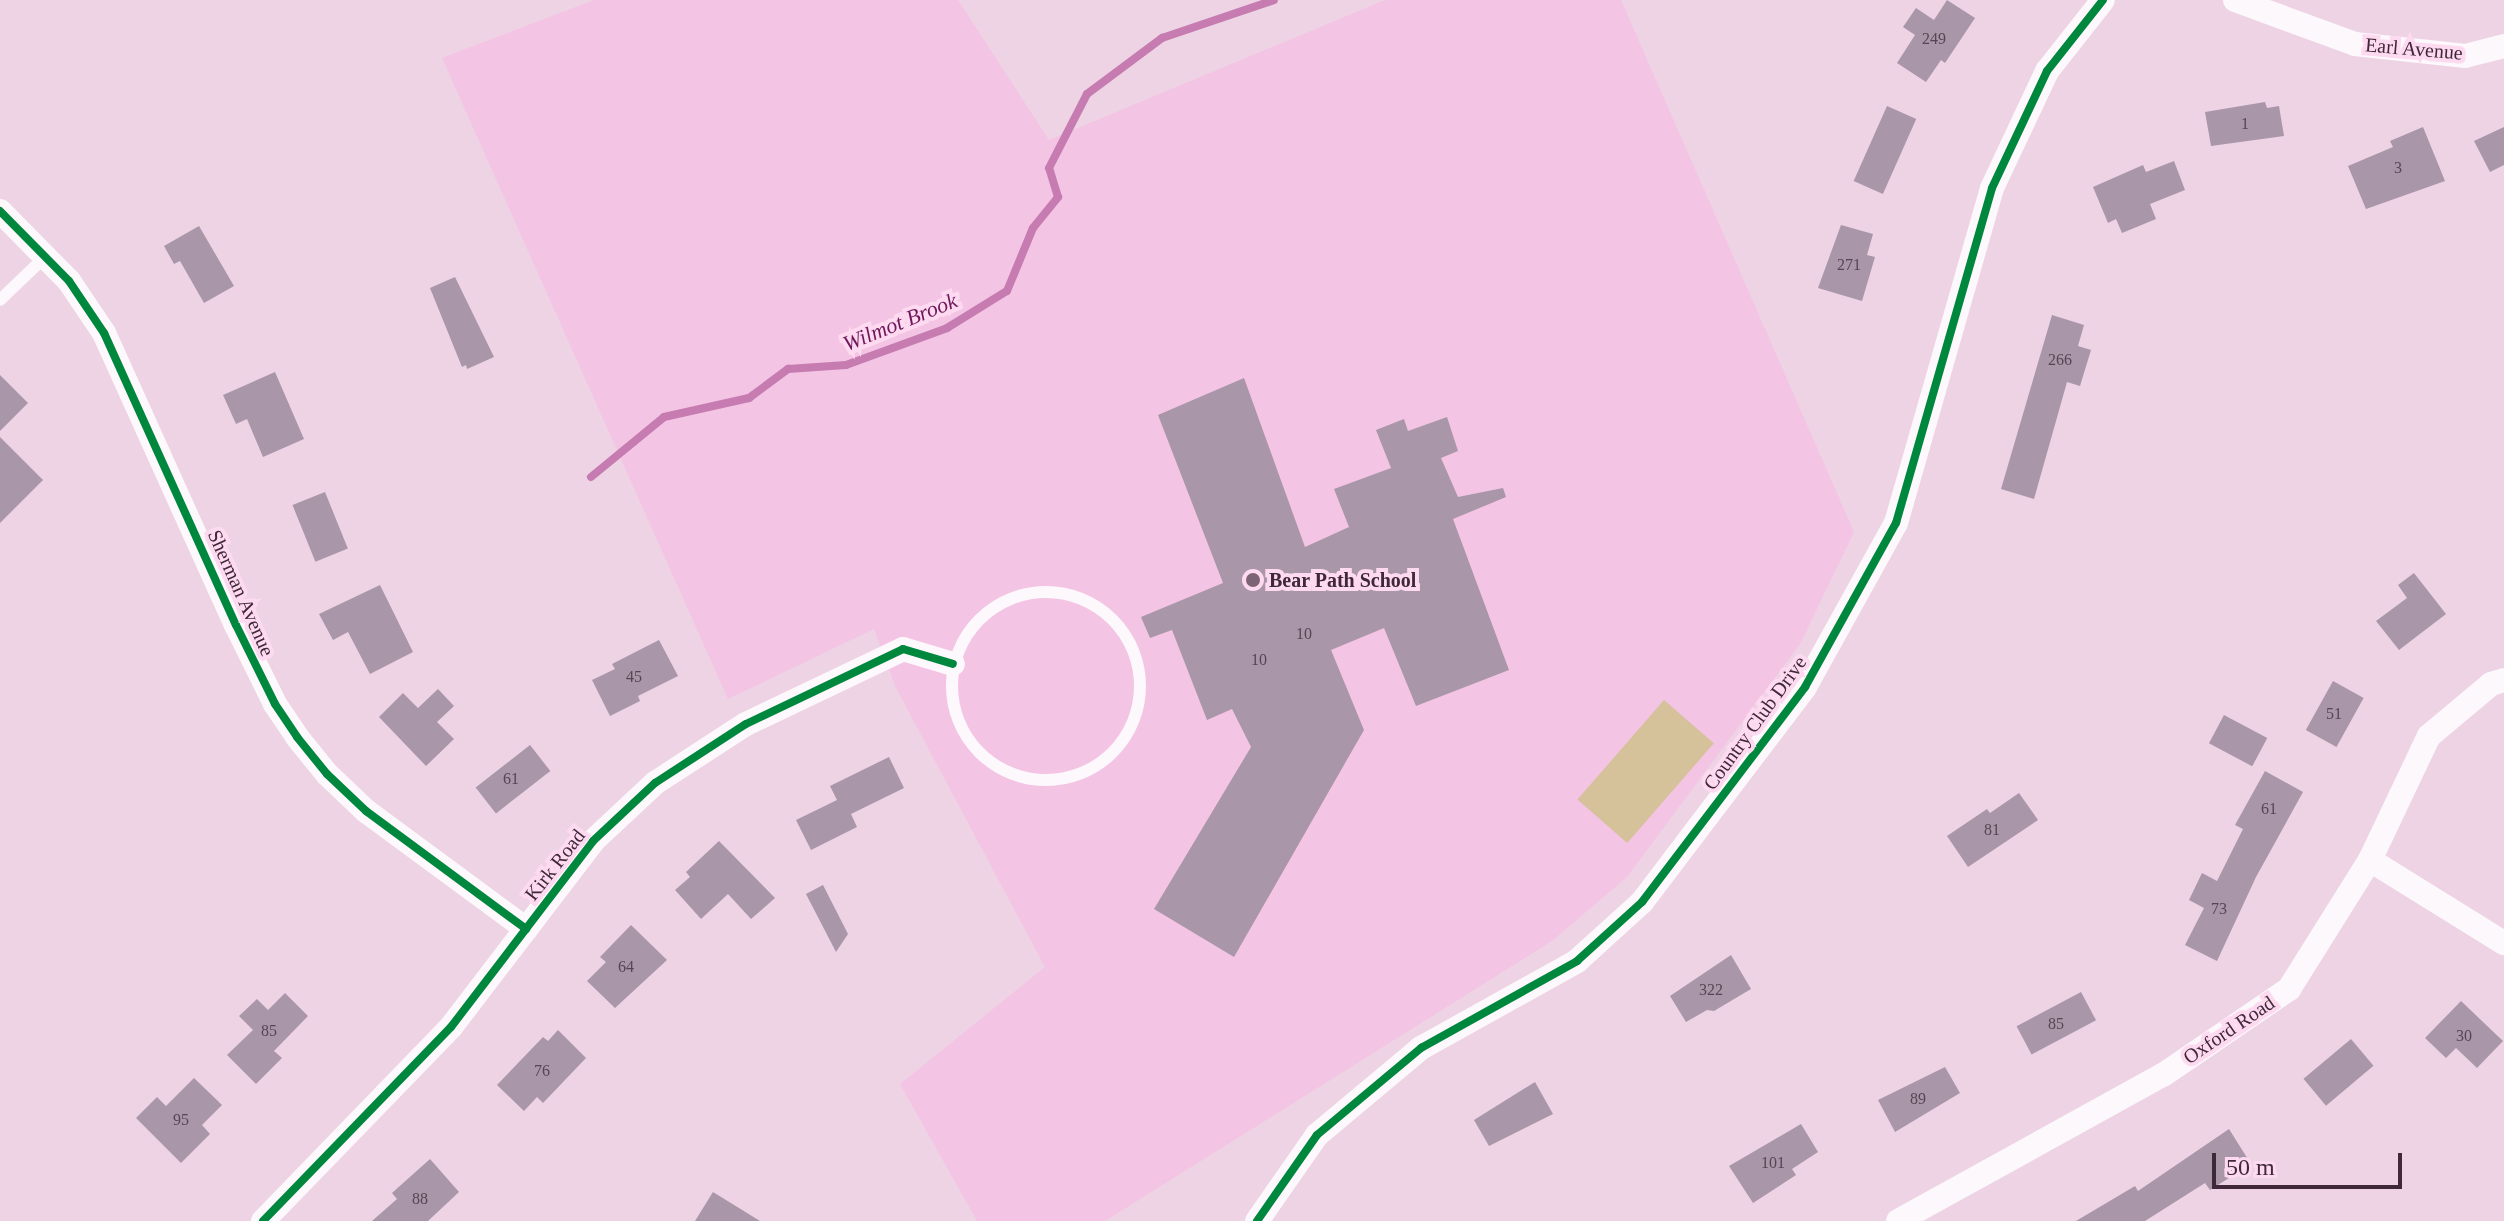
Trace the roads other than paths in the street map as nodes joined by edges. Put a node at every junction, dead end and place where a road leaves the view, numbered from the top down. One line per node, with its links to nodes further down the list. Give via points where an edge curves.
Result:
1 (2103, 0): 13 (street, Country Club Drive, via 2047,71 1992,188 1896,523 1805,687 1642,902 1577,961 1421,1048 1317,1135)
2 (2235, 0): 3 (street, Earl Avenue, via 2355,44 2465,56)
3 (2504, 46)
4 (1, 215): 5 (street, Sherman Avenue)
5 (46, 256): 6 (lane); 10 (street, Sherman Avenue, via 109,342 236,625 297,737 366,811)
6 (0, 300)
7 (953, 664): 7 (lane, via 951,697 961,728 980,755 1029,779 1073,778 1102,763 1125,739 1138,709 1140,679 1133,650 1118,625 1095,605 1068,594 1038,591 1009,598 984,614 965,636); 10 (street, Kirk Road, via 903,649 717,740 621,812)
8 (2504, 680): 9 (street, Oxford Road, via 2491,684 2429,736)
9 (2370, 860): 11 (street); 14 (street, Oxford Road, via 2289,989 2163,1075)
10 (526, 929): 12 (street, Kirk Road, via 451,1027)
11 (2504, 943)
12 (263, 1221)
13 (1257, 1221)
14 (1898, 1221)

